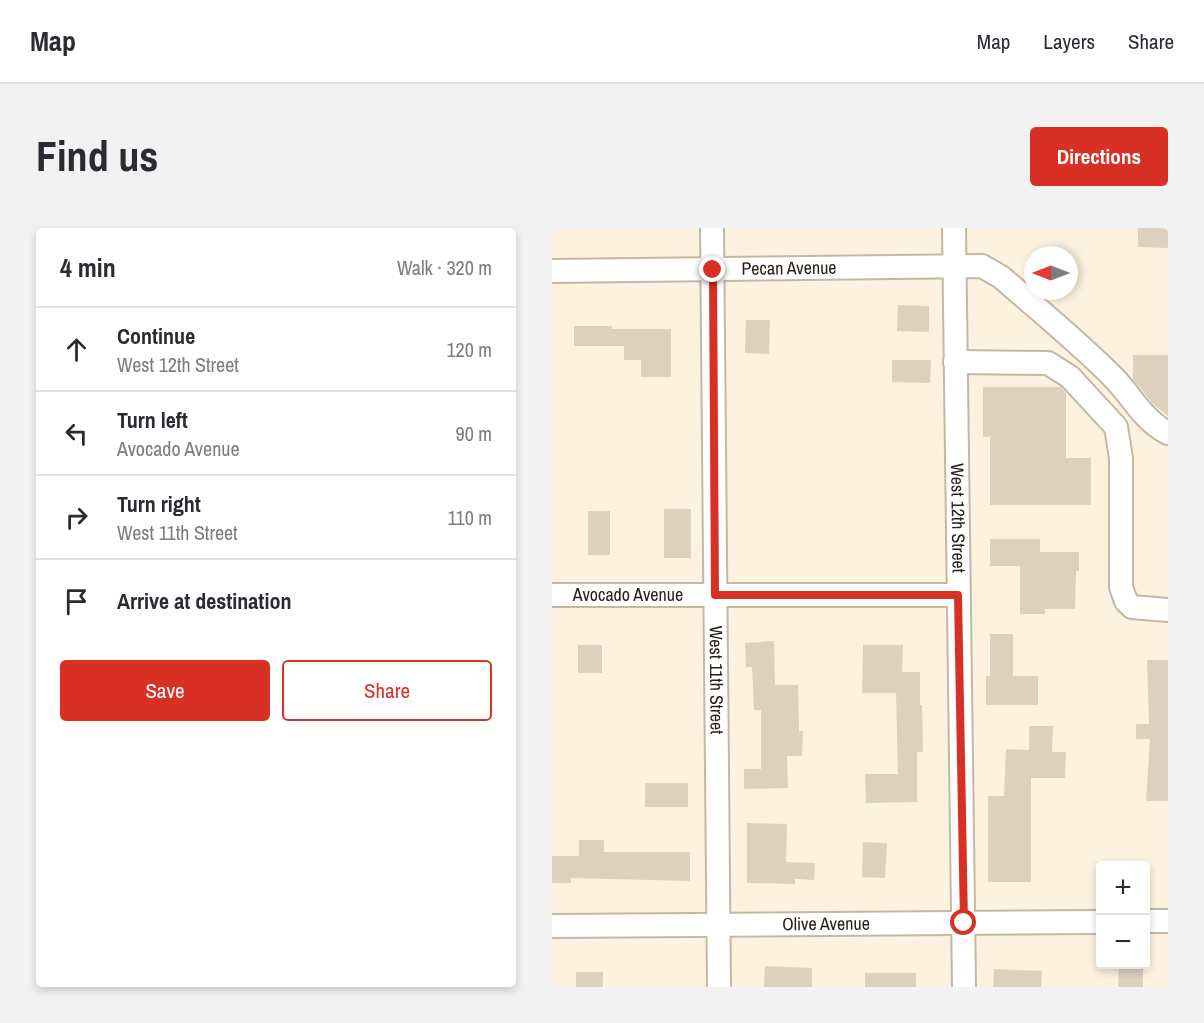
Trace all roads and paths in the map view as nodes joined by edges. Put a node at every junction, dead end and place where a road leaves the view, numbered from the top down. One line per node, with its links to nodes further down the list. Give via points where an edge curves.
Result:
1 (712, 228): 4 (street, West 11th Street)
2 (954, 228): 3 (street, West 12th Street)
3 (954, 266): 4 (street, Pecan Avenue); 6 (street, West 12th Street); 7 (street, Pecan Avenue, via 982,266 1001,277 1112,376 1157,428)
4 (713, 270): 5 (street, Pecan Avenue); 9 (street, West 11th Street)
5 (552, 271)
6 (955, 362): 10 (street, West 12th Street); 11 (street, via 1048,363 1070,377 1116,427 1121,458 1121,586 1125,601 1132,607)
7 (1168, 433)
8 (552, 595): 9 (street, Avocado Avenue)
9 (715, 595): 10 (street, Avocado Avenue); 17 (street, West 11th Street)
10 (958, 595): 15 (street, West 12th Street)
11 (1168, 610)
12 (1150, 921): 13 (street)
13 (1168, 921)
14 (1096, 922): 15 (street, Olive Avenue)
15 (964, 923): 17 (street, Olive Avenue); 19 (street, West 12th Street)
16 (552, 926): 17 (street, Olive Avenue)
17 (718, 926): 18 (street, West 11th Street)
18 (719, 987)
19 (964, 987)

